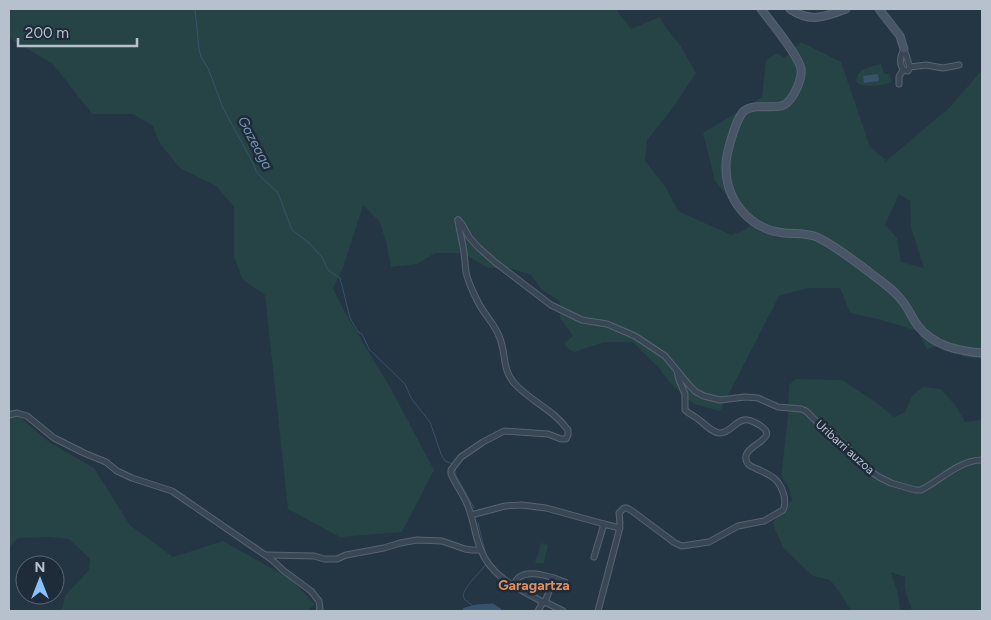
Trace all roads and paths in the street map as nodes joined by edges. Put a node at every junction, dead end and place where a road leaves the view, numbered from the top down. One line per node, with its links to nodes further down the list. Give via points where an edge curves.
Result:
1 (761, 9): 10 (street, via 799,62 801,77 793,95 783,106 752,108 740,116 726,165 729,187 736,203 753,222 783,233 815,236 836,249 898,295 917,325 935,341)
2 (790, 9): 3 (street, via 804,16 819,18)
3 (846, 9)
4 (879, 9): 5 (street, via 900,36)
5 (904, 49): 7 (street); 8 (street, via 900,58)
6 (959, 65): 7 (street)
7 (910, 67): 8 (street, via 908,71)
8 (903, 70): 9 (street)
9 (900, 84)
10 (982, 354)
11 (677, 370): 13 (street, Uribarri auzoa, via 696,392 704,396 720,400 758,398 778,407 806,411 867,469 897,485 921,490 955,468); 14 (street, Uribarri auzoa, via 666,356 635,336 607,324 582,320 551,305 475,244 458,220 470,286 498,334 507,373 527,396 552,413 568,430 566,439 548,434 504,431 461,457 451,474); 16 (street, via 685,394 685,410 713,431 725,433 745,419 764,428 766,438 748,452 748,463 775,478 784,495 784,510 769,519 738,526 709,542 682,546 627,508 619,513)
12 (9, 415): 18 (street, via 27,416 54,438 106,462 117,472 172,492)
13 (982, 460)
14 (471, 515): 15 (street, via 522,505); 17 (street)
15 (604, 524): 16 (street); 19 (street)
16 (620, 528): 27 (street)
17 (480, 550): 18 (street, via 442,541 417,540 346,554 337,559); 22 (street, via 502,579)
18 (266, 555): 24 (street, via 311,591 319,601)
19 (594, 557)
20 (554, 578): 21 (street); 22 (street, via 528,575 517,578); 23 (street)
21 (565, 582)
22 (513, 585): 23 (street)
23 (544, 602): 25 (street); 26 (street)
24 (319, 611)
25 (538, 611)
26 (563, 611)
27 (598, 611)

